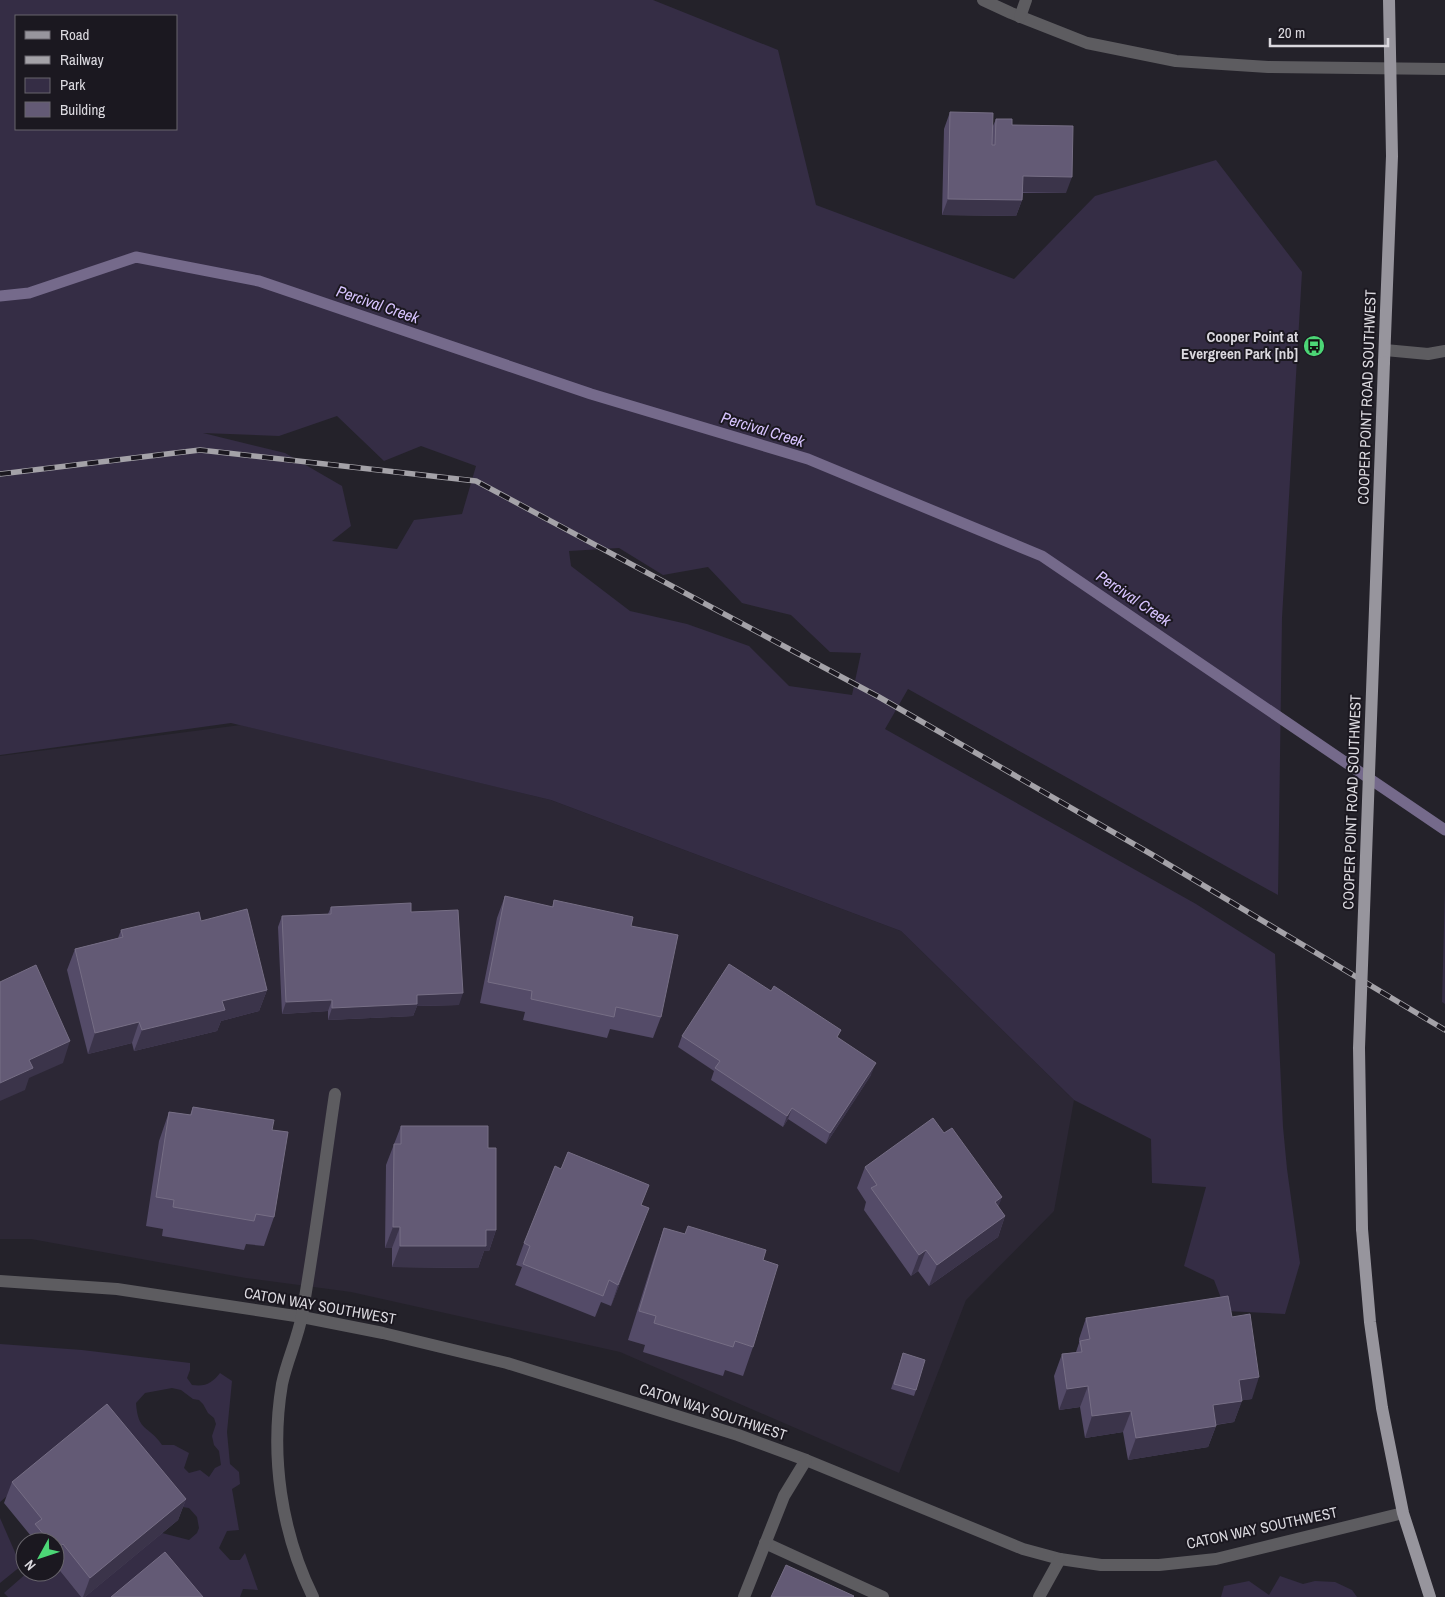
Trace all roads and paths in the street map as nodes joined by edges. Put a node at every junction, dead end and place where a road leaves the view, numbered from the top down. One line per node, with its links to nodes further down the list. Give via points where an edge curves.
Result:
1 (983, 0): 4 (street)
2 (1026, 0): 4 (street)
3 (1389, 0): 5 (main road, COOPER POINT ROAD SOUTHWEST)
4 (1020, 17): 5 (street, via 1088,43 1176,61)
5 (1390, 68): 6 (street); 8 (main road, COOPER POINT ROAD SOUTHWEST, via 1392,156)
6 (1445, 69)
7 (1445, 350): 8 (street)
8 (1384, 356): 13 (main road, COOPER POINT ROAD SOUTHWEST, bridge, via 1359,1048 1362,1229 1370,1322 1382,1408)
9 (335, 1094): 11 (street)
10 (0, 1281): 11 (street, CATON WAY SOUTHWEST, via 117,1289)
11 (302, 1317): 12 (street, CATON WAY SOUTHWEST, via 507,1363 679,1416); 16 (street, via 283,1383 276,1438 282,1502 292,1542)
12 (806, 1460): 14 (street, via 784,1496); 15 (street, CATON WAY SOUTHWEST, via 1023,1549)
13 (1403, 1514): 15 (street, CATON WAY SOUTHWEST, via 1216,1559 1159,1565 1101,1565); 20 (main road, COOPER POINT ROAD SOUTHWEST)
14 (765, 1543): 17 (street); 18 (street)
15 (1060, 1559): 19 (street)
16 (313, 1597)
17 (744, 1597)
18 (883, 1597)
19 (1039, 1597)
20 (1430, 1597)

